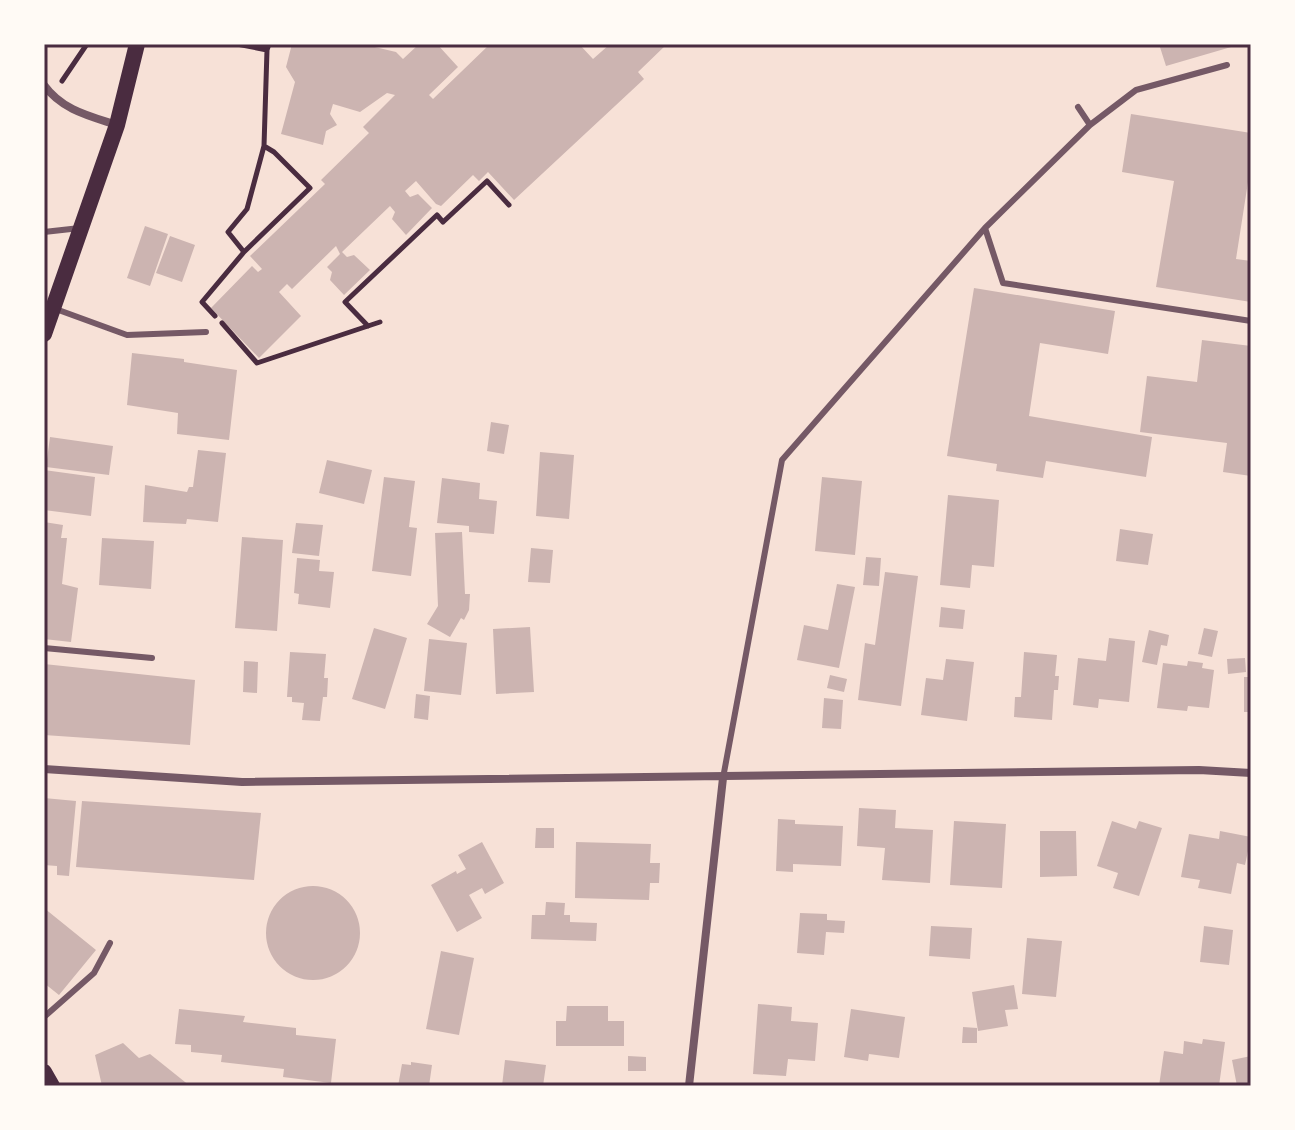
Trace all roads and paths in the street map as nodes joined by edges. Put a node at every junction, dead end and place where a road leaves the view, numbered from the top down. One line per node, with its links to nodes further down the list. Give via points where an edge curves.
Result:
1 (87, 44): 6 (path)
2 (137, 44): 9 (main road)
3 (237, 44): 4 (path)
4 (268, 47): 11 (path)
5 (1227, 65): 10 (lane, via 1136,90)
6 (64, 77)
7 (44, 85): 9 (street, via 62,104)
8 (1078, 107): 10 (lane)
9 (117, 125): 13 (main road)
10 (1090, 125): 14 (lane)
11 (264, 146): 16 (path, via 247,209 228,232); 16 (path, via 310,188)
12 (509, 205): 20 (path, via 487,181 443,222 437,215 345,302)
13 (81, 228): 15 (lane); 17 (main road)
14 (985, 228): 18 (lane, via 1003,283); 27 (lane, via 782,460)
15 (44, 232)
16 (244, 252): 20 (path, via 202,302 257,363)
17 (53, 308): 21 (lane, via 127,335); 22 (main road)
18 (1251, 321)
19 (380, 322): 20 (path)
20 (368, 326)
21 (206, 332)
22 (44, 334)
23 (44, 648): 24 (lane)
24 (152, 658)
25 (44, 769): 27 (street, via 242,782)
26 (1251, 773): 27 (street)
27 (723, 778): 32 (street)
28 (110, 943): 29 (lane, via 94,973)
29 (44, 1017)
30 (44, 1072): 31 (main road)
31 (52, 1086)
32 (689, 1086)

